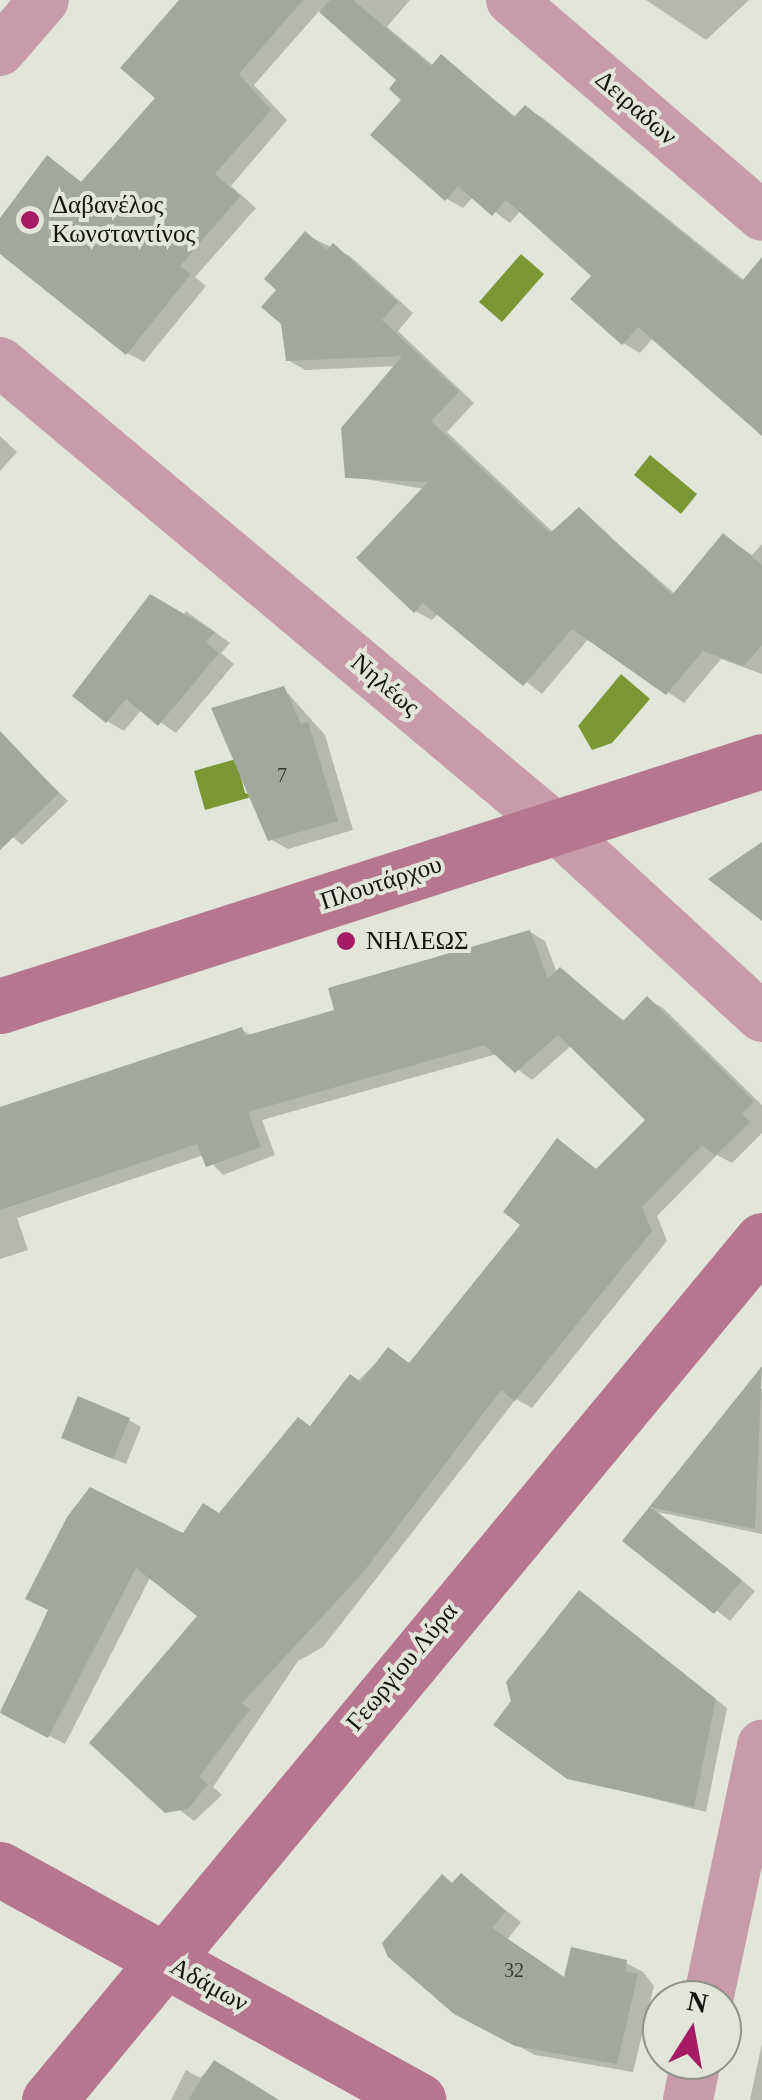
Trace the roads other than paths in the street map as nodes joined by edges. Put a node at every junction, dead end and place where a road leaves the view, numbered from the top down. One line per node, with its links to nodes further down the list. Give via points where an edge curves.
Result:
1 (44, 0): 3 (street)
2 (511, 0): 4 (street, Δειραδων)
3 (0, 51)
4 (762, 216)
5 (0, 362): 7 (street, Νηλέως)
6 (762, 761): 7 (street, Πλουτάρχου)
7 (554, 826): 8 (street, Πλουτάρχου); 9 (street, Νηλέως)
8 (0, 1006)
9 (762, 1017)
10 (754, 1255): 14 (street, Γεωργίου Λύρα)
11 (762, 1745): 13 (street)
12 (0, 1870): 14 (street, Αδάμων)
13 (746, 1890): 15 (street)
14 (161, 1960): 16 (street, Γεωργίου Λύρα); 17 (street, Αδάμων)
15 (715, 1980)
16 (49, 2100)
17 (418, 2100)

